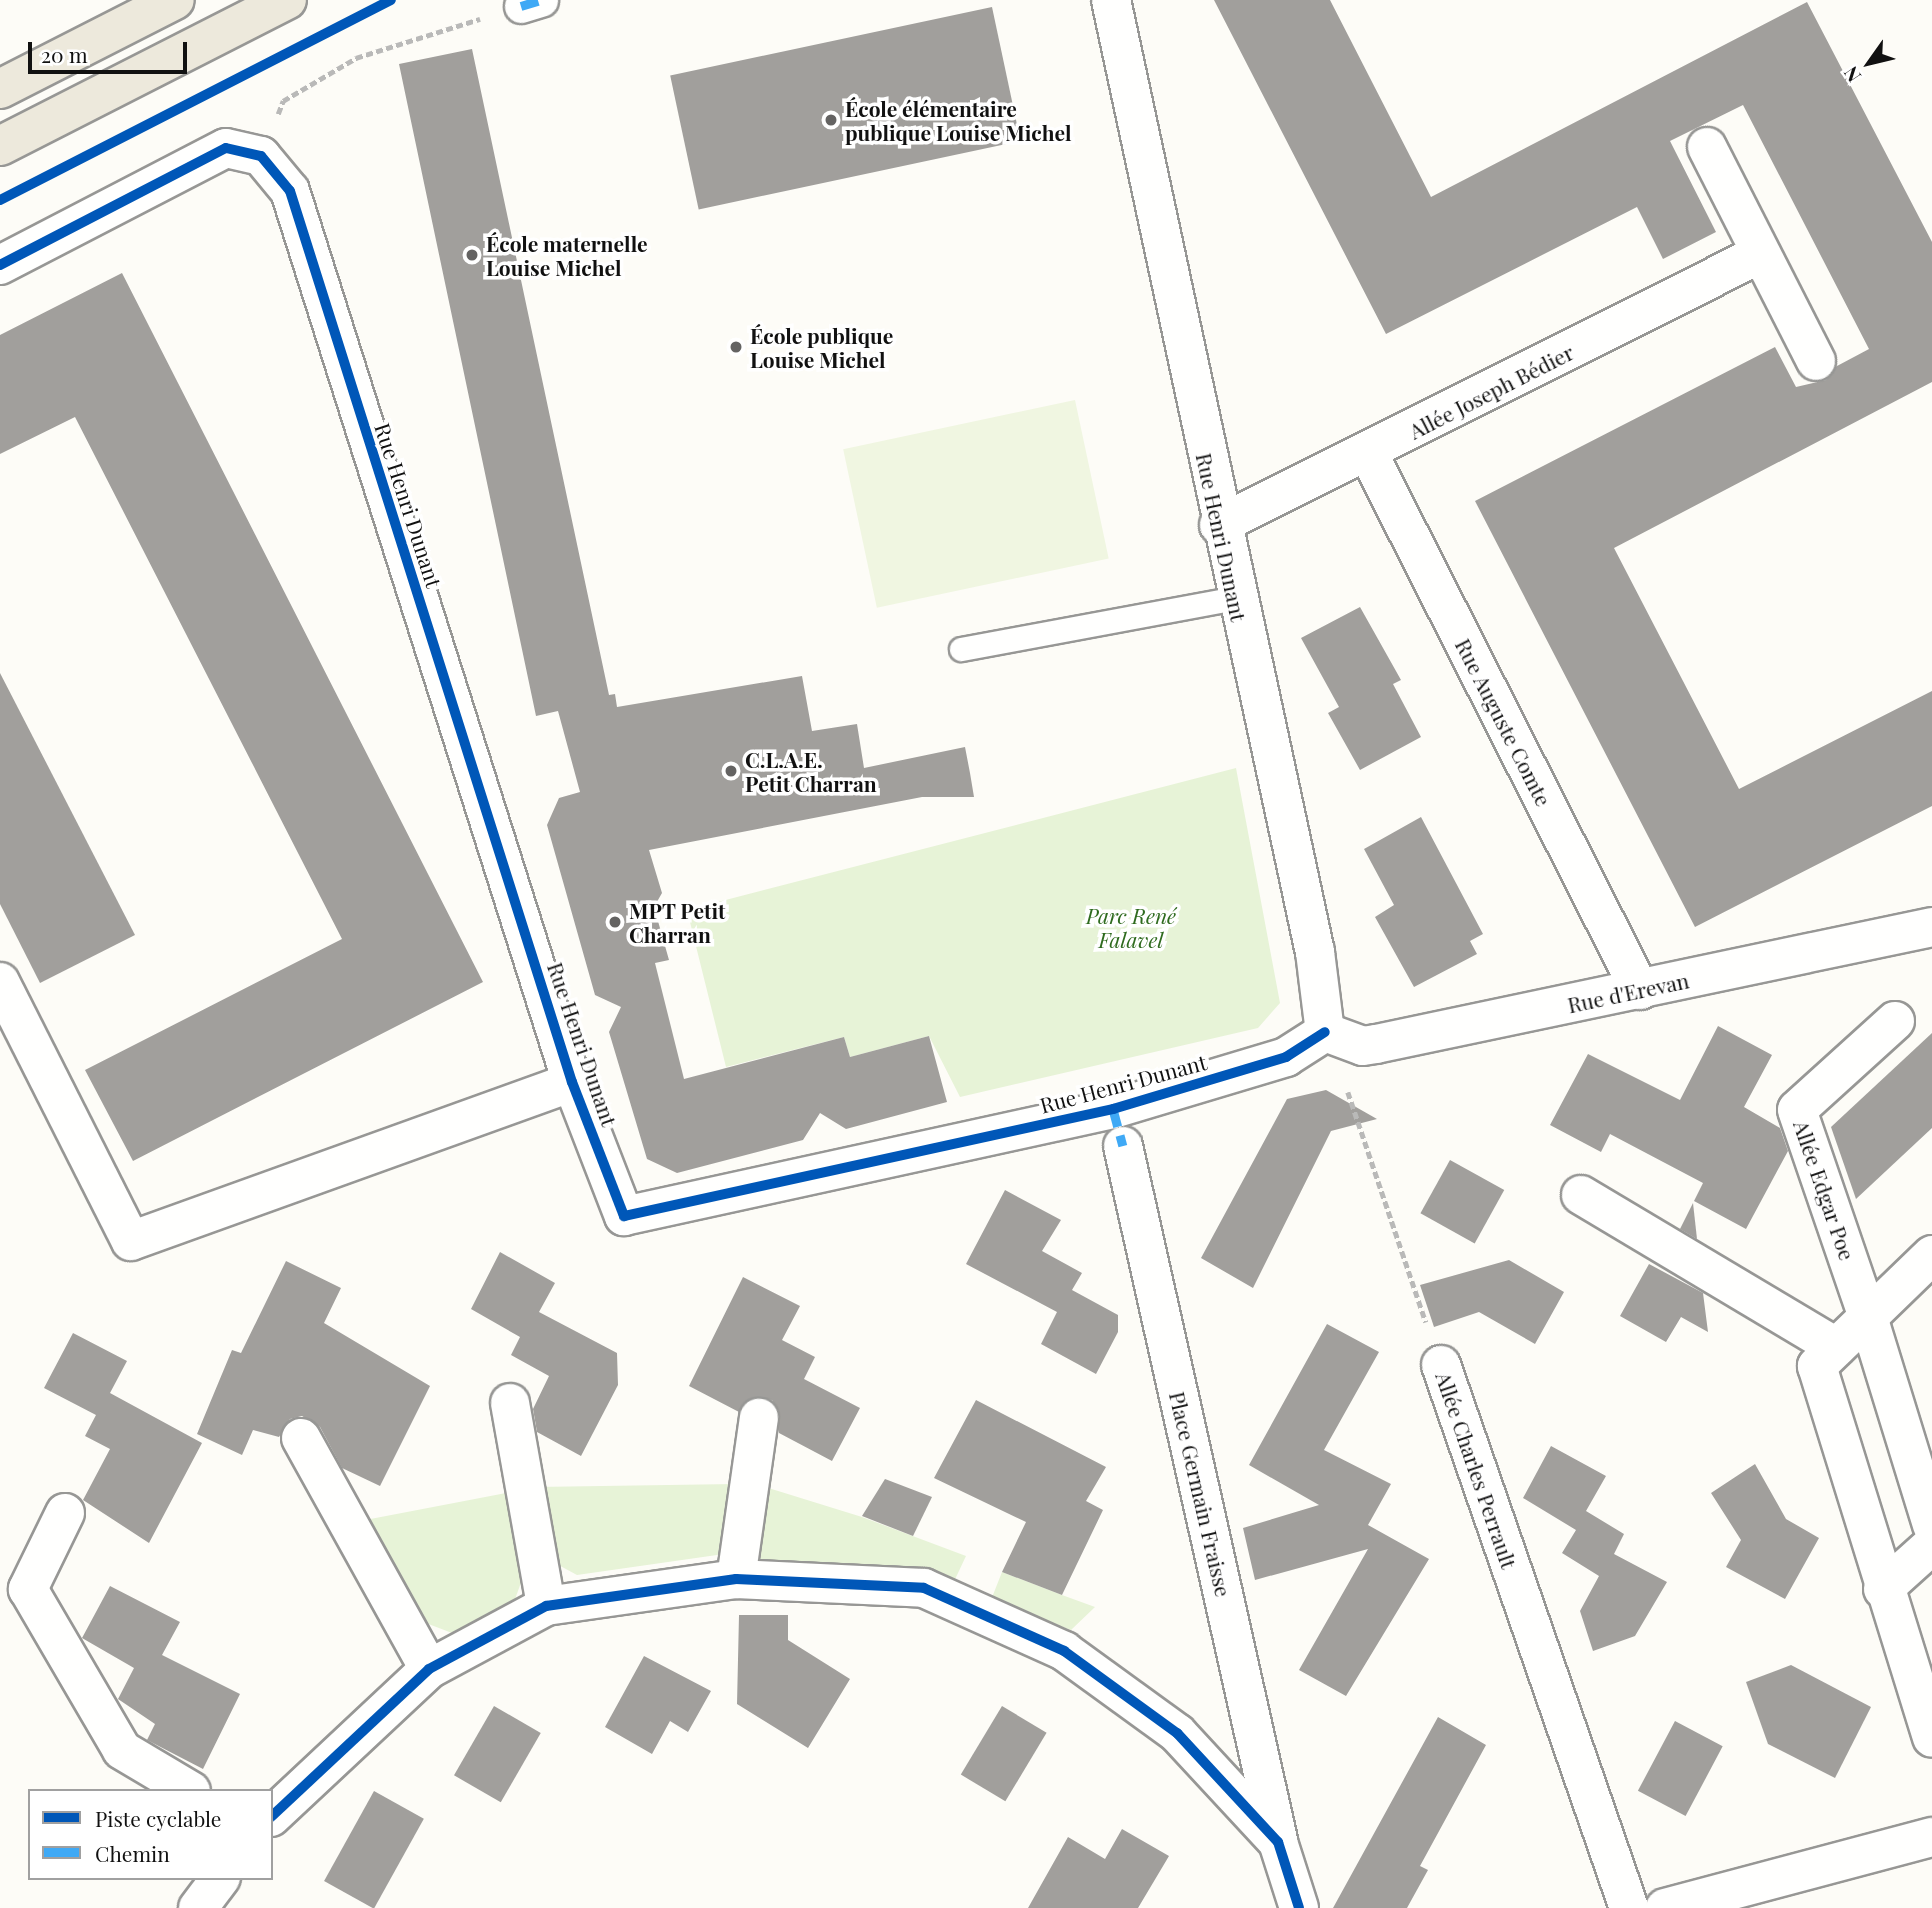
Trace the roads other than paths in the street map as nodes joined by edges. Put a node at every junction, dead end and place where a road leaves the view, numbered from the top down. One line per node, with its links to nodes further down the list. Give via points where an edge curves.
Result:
1 (175, 0): 4 (main road)
2 (287, 0): 5 (main road)
3 (1111, 0): 11 (street, Rue Henri Dunant)
4 (0, 89)
5 (0, 146)
6 (1707, 147): 7 (street)
7 (1760, 254): 9 (street); 10 (street, Allée Joseph Bédier)
8 (0, 265): 19 (street, Rue Henri Dunant, via 194,160 226,148 261,156 290,191)
9 (1816, 361)
10 (1368, 453): 11 (street, Allée Joseph Bédier); 16 (street, Rue Auguste Comte)
11 (1219, 525): 12 (street, Rue Henri Dunant)
12 (1235, 598): 13 (lane); 18 (street, Rue Henri Dunant, via 1315,952)
13 (961, 649)
14 (1932, 927): 16 (street, Rue d'Erevan)
15 (0, 982): 19 (street, via 131,1241)
16 (1640, 990): 18 (street, Rue d'Erevan, via 1363,1046)
17 (1895, 1021): 24 (street, Allée Edgar Poe, via 1797,1110)
18 (1325, 1032): 20 (street, Rue Henri Dunant, via 1286,1057)
19 (572, 1082): 20 (street, Rue Henri Dunant, via 624,1216)
20 (1113, 1109): 21 (street)
21 (1123, 1146): 41 (street, Place Germain Fraisse)
22 (1581, 1195): 25 (street)
23 (1932, 1255): 24 (street)
24 (1868, 1317): 25 (street); 30 (street, Allée Edgar Poe)
25 (1836, 1347): 34 (street, via 1816,1366)
26 (1441, 1365): 45 (street, Allée Charles Perrault)
27 (510, 1403): 35 (street)
28 (760, 1418): 33 (street)
29 (301, 1438): 36 (street)
30 (1930, 1508)
31 (65, 1513): 38 (street, via 28,1589 122,1750)
32 (1932, 1545): 34 (street)
33 (736, 1579): 35 (street); 41 (street, via 924,1588 1064,1651 1177,1732)
34 (1883, 1589): 37 (street)
35 (546, 1606): 36 (street)
36 (429, 1669): 39 (street)
37 (1932, 1738)
38 (188, 1789)
39 (273, 1814)
40 (1932, 1837): 46 (street)
41 (1278, 1842): 44 (street, Place Germain Fraisse)
42 (219, 1880): 43 (street)
43 (198, 1908)
44 (1299, 1908)
45 (1629, 1908)
46 (1665, 1908)

